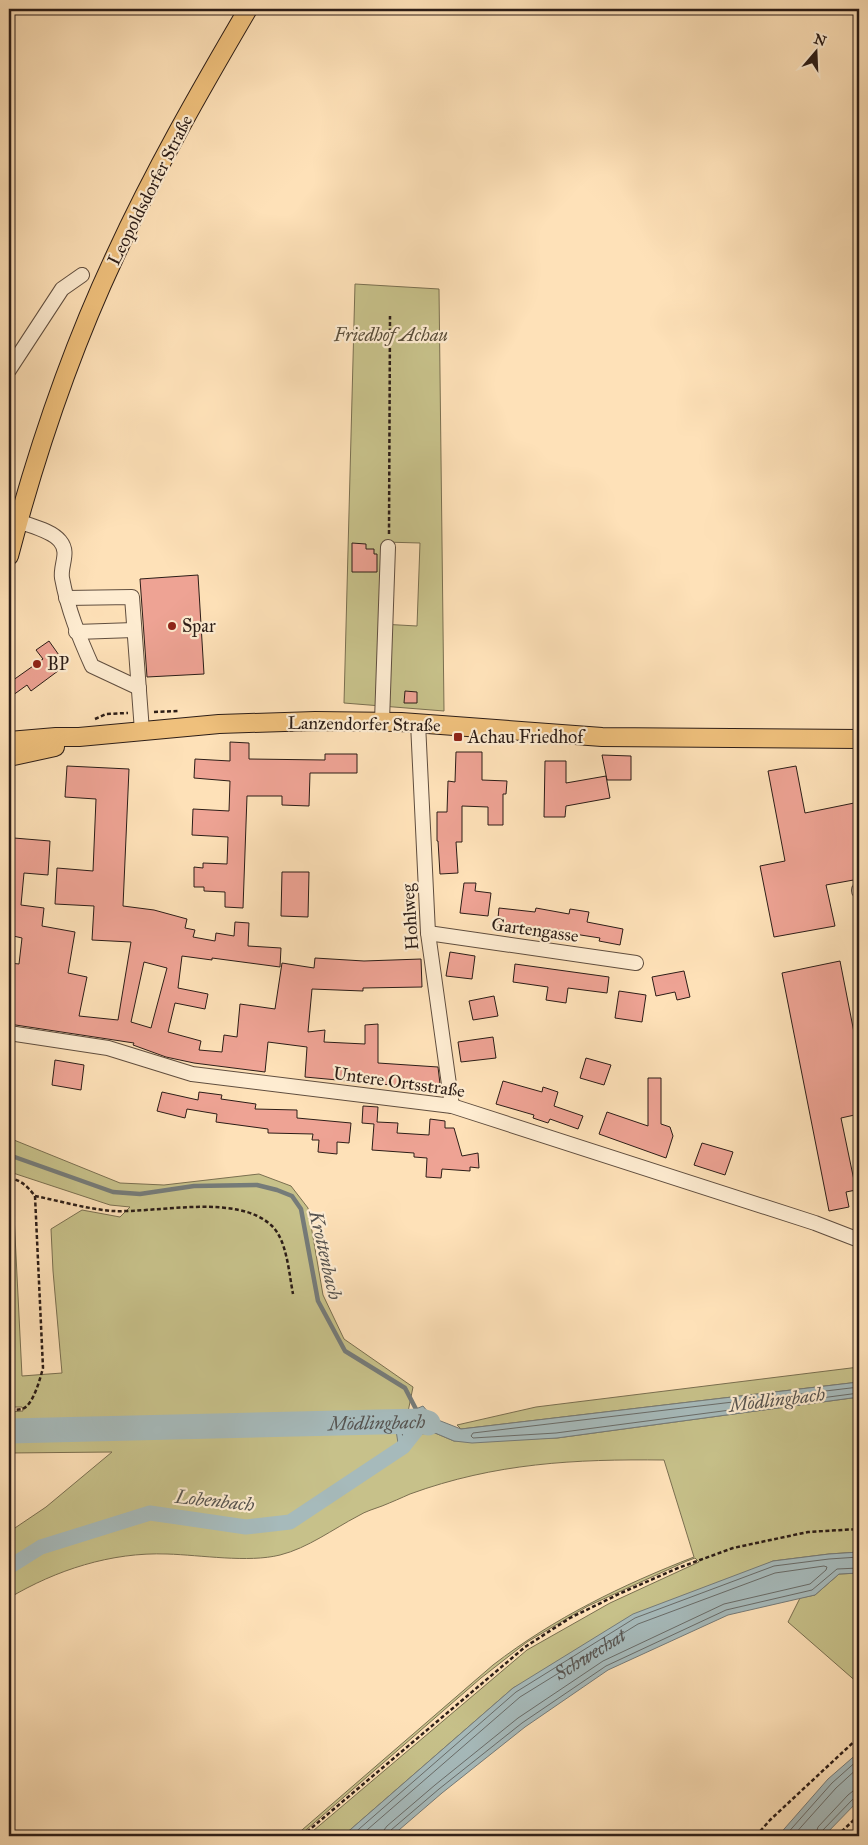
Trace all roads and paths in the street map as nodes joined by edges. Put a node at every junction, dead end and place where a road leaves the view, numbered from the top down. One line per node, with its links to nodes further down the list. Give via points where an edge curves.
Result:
1 (248, 9): 5 (main road, Leopoldsdorfer Straße, via 157,170 115,255 54,407)
2 (82, 275): 4 (street, via 62,289)
3 (390, 316): 6 (path)
4 (9, 370)
5 (14, 531): 7 (main road, Leopoldsdorfer Straße); 8 (street, via 49,534 60,540 66,552 61,572)
6 (388, 547): 12 (street)
7 (9, 556)
8 (66, 598): 9 (street, via 132,597); 10 (street)
9 (134, 630): 10 (street); 11 (street)
10 (76, 632): 11 (street, via 92,666)
11 (139, 688): 14 (street)
12 (382, 721): 13 (main road, Lanzendorfer Straße); 14 (main road, Lanzendorfer Straße, via 219,724)
13 (418, 723): 16 (main road, Lanzendorfer Straße, via 602,737); 19 (street, Hohlweg)
14 (142, 731): 15 (main road, Lanzendorfer Straße)
15 (78, 737): 17 (main road); 18 (main road, via 57,746)
16 (859, 739)
17 (9, 741)
18 (9, 757)
19 (428, 933): 20 (street, Gartengasse); 22 (street, Hohlweg)
20 (636, 963)
21 (9, 1033): 22 (street, Untere Ortsstraße, via 108,1048 192,1074)
22 (452, 1106): 25 (street, Untere Ortsstraße, via 815,1222)
23 (9, 1178): 24 (path, via 26,1184)
24 (35, 1196): 26 (path, via 112,1211 208,1207 234,1209 261,1217 274,1227 284,1246); 27 (path, via 42,1368 38,1385 27,1405 22,1409)
25 (859, 1240)
26 (294, 1294)
27 (9, 1410)
28 (859, 1529): 31 (path, via 808,1532 733,1548 678,1568 570,1618 525,1647)
29 (859, 1737): 32 (path)
30 (859, 1815): 33 (path)
31 (302, 1836)
32 (756, 1836)
33 (837, 1836)

